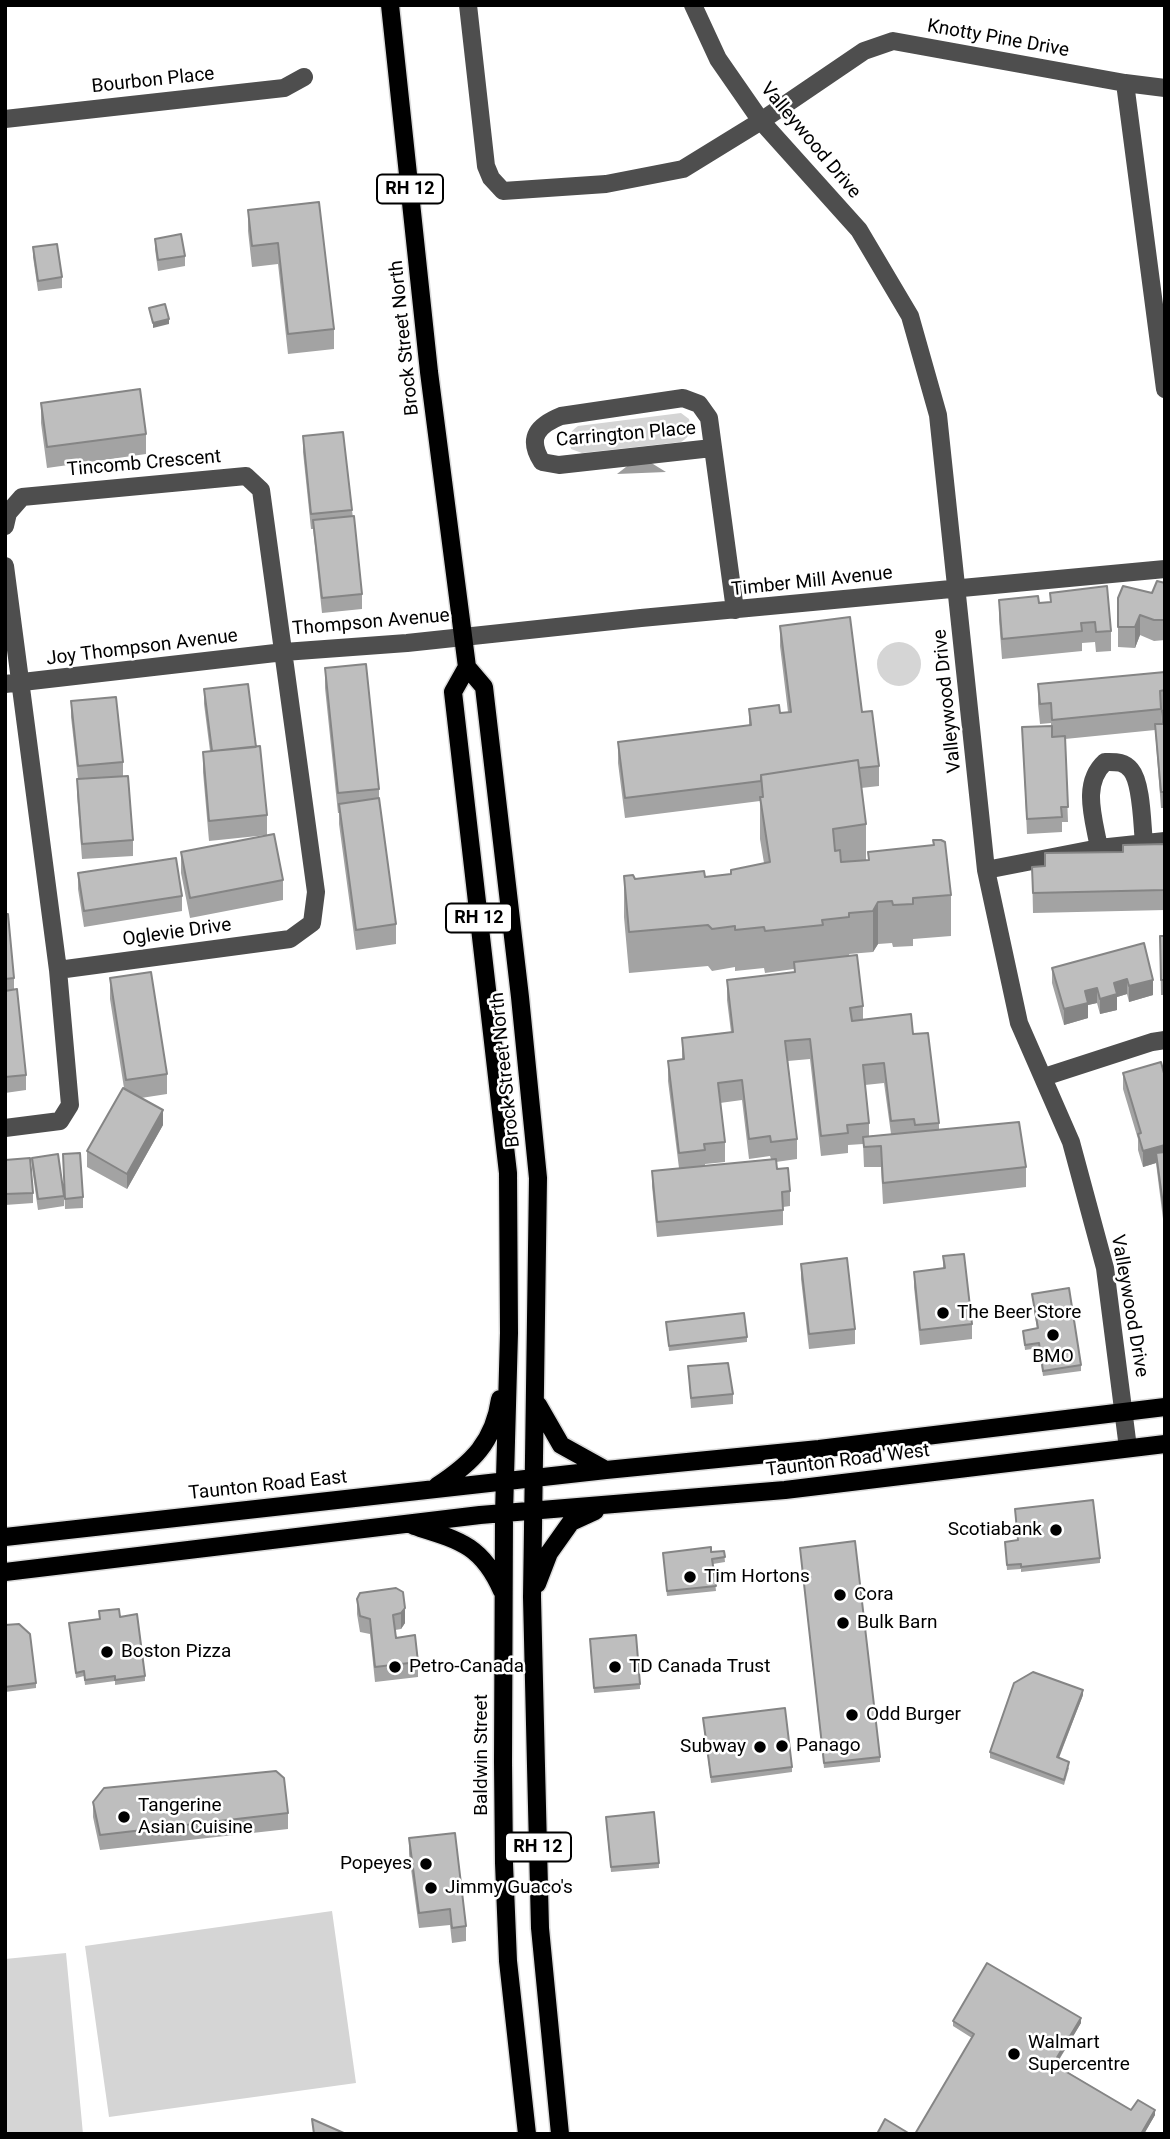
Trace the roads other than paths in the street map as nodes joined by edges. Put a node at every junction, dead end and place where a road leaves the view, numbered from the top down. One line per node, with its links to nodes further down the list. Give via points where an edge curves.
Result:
1 (390, 5): 16 (main road, Brock Street North / RH 12)
2 (468, 5): 8 (street, Knotty Pine Drive, via 486,166 503,191 606,184 683,169)
3 (693, 5): 8 (street, Valleywood Drive, via 718,59)
4 (304, 77): 7 (street, Bourbon Place, via 284,88)
5 (1125, 83): 6 (street, Knotty Pine Drive); 8 (street, Knotty Pine Drive, via 893,41 864,51); 9 (street)
6 (1165, 88)
7 (5, 119)
8 (761, 121): 14 (street, Valleywood Drive, via 859,230 909,316 938,415)
9 (1165, 389)
10 (712, 448): 10 (street, Carrington Place, via 709,418 699,404 683,398 561,416 543,424 536,434 535,452 542,462 559,465); 15 (street, Carrington Place)
11 (5, 526): 17 (street, Tincomb Crescent, via 8,513 22,497 246,476 261,490)
12 (5, 566): 19 (street)
13 (1165, 569): 14 (street, Timber Mill Avenue)
14 (958, 589): 15 (street, Timber Mill Avenue); 23 (street, Valleywood Drive)
15 (734, 610): 16 (street, Timber Mill Avenue)
16 (463, 636): 17 (street, Thompson Avenue); 18 (main road, Brock Street North / RH 12)
17 (284, 652): 19 (street, Joy Thompson Avenue); 24 (street, Oglevie Drive, via 316,892 312,923 290,939)
18 (467, 667): 28 (main road, Brock Street North / RH 12, via 453,692 508,1173); 29 (main road, Brock Street North / RH 12, via 484,687 531,1100 538,1178)
19 (13, 684): 24 (street)
20 (1165, 841): 21 (street)
21 (1144, 843): 22 (street); 22 (street, via 1137,783 1131,770 1120,762 1105,762 1091,782)
22 (1099, 848): 23 (street)
23 (986, 870): 26 (street, Valleywood Drive, via 1019,1023)
24 (58, 970): 27 (street, via 70,1105 60,1121)
25 (1165, 1040): 26 (street)
26 (1044, 1077): 31 (street, Valleywood Drive, via 1070,1142 1105,1268)
27 (5, 1128)
28 (509, 1333): 36 (main road, Baldwin Street / RH 12); 37 (main road, via 498,1413 488,1439 474,1459)
29 (536, 1400): 34 (main road, via 561,1445); 35 (main road, Brock Street North / RH 12)
30 (1165, 1407): 31 (main road, Taunton Road West)
31 (1125, 1412): 33 (street, Valleywood Drive); 34 (main road, Taunton Road West)
32 (1165, 1444): 33 (main road, Taunton Road West)
33 (1128, 1448): 38 (main road, Taunton Road West, via 785,1490)
34 (606, 1470): 35 (main road, Taunton Road West)
35 (535, 1478): 36 (main road, Taunton Road East); 39 (main road, RH 12)
36 (505, 1480): 37 (main road, Taunton Road East); 40 (main road, Baldwin Street / RH 12)
37 (431, 1489): 42 (main road, Taunton Road East)
38 (608, 1505): 39 (main road, Taunton Road West); 44 (main road, via 571,1522 549,1553)
39 (535, 1512): 40 (main road); 44 (main road, RH 12)
40 (504, 1514): 41 (main road); 45 (main road, Baldwin Street / RH 12)
41 (408, 1525): 43 (main road); 45 (main road, via 469,1546 494,1571)
42 (5, 1537)
43 (5, 1572)
44 (532, 1597): 47 (main road, RH 12, via 541,1928)
45 (505, 1598): 46 (main road, Baldwin Street / RH 12, via 507,1948)
46 (527, 2134)
47 (560, 2134)

